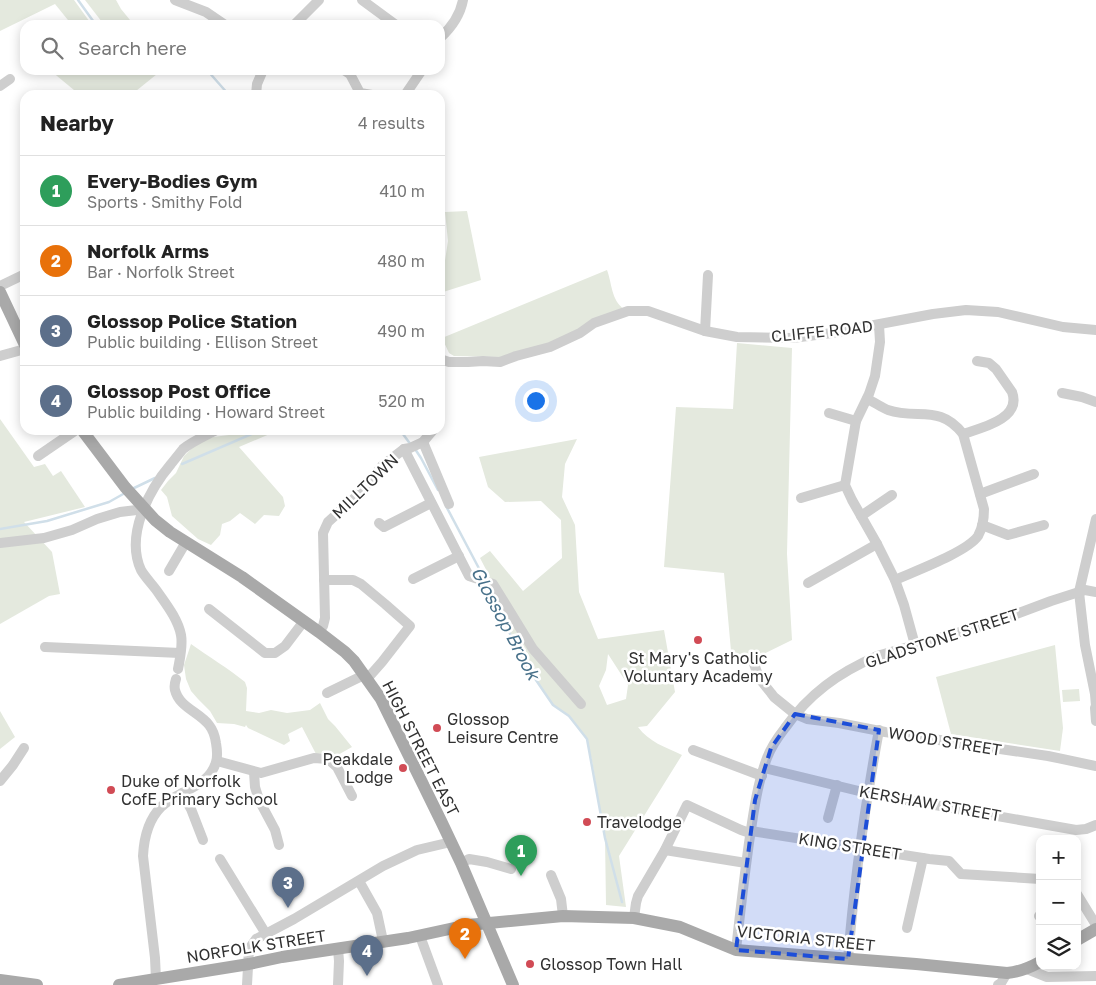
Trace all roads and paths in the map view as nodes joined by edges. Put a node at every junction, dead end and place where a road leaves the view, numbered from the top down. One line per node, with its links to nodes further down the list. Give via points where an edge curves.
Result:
1 (175, 0): 5 (street)
2 (319, 0): 6 (street)
3 (362, 0): 7 (street)
4 (463, 0): 8 (street, via 457,17)
5 (218, 20)
6 (299, 20)
7 (389, 20)
8 (445, 34)
9 (261, 75): 14 (street)
10 (350, 75): 15 (street)
11 (419, 75): 16 (street)
12 (10, 79): 13 (street)
13 (0, 86)
14 (256, 90)
15 (356, 90)
16 (408, 90)
17 (708, 275): 23 (street)
18 (20, 276): 19 (street)
19 (0, 286)
20 (0, 292): 24 (main road)
21 (879, 325): 22 (street, CLIFFE ROAD, via 966,310 998,312 1063,327); 23 (street, CLIFFE ROAD, via 792,338 736,337); 30 (street, via 877,366)
22 (1096, 330)
23 (705, 331): 27 (street, CLIFFE ROAD, via 648,311 628,310 594,323 550,347 500,362)
24 (20, 334)
25 (20, 350): 26 (street)
26 (0, 356)
27 (445, 361)
28 (977, 361): 34 (street, via 989,362 1012,392 1013,401 1008,414 1001,420)
29 (1062, 393): 31 (street)
30 (867, 399): 33 (street); 34 (street, via 888,410 942,417)
31 (1096, 402)
32 (829, 413): 33 (street)
33 (856, 421): 43 (street)
34 (963, 434): 44 (street)
35 (69, 435): 41 (street)
36 (86, 435): 49 (main road, HIGH STREET EAST)
37 (206, 435): 49 (street, via 182,450 148,497)
38 (428, 435): 39 (street)
39 (421, 442): 40 (street, MILLTOWN); 48 (street)
40 (407, 449): 47 (street); 61 (street, MILLTOWN, via 382,466 359,494 328,522 323,533)
41 (38, 456)
42 (1034, 474): 44 (street)
43 (845, 485): 46 (street); 50 (street)
44 (980, 494): 53 (street, via 984,509)
45 (892, 496): 50 (street)
46 (801, 498)
47 (431, 503): 52 (street, via 384,526); 58 (street)
48 (449, 504)
49 (145, 509): 55 (street, via 120,512 44,538); 56 (main road, HIGH STREET EAST); 71 (street, via 136,541 136,554 142,570 178,624)
50 (861, 516): 57 (street)
51 (1096, 519): 64 (street)
52 (379, 523)
53 (982, 525): 54 (street, via 1008,535); 62 (street, via 966,548)
54 (1044, 525)
55 (0, 542)
56 (186, 542): 59 (street); 67 (main road, HIGH STREET EAST)
57 (876, 544): 62 (street); 63 (street)
58 (459, 556): 60 (street); 76 (street, via 469,576 493,584 534,649)
59 (169, 571)
60 (412, 579)
61 (324, 580): 68 (street, MILLTOWN, via 325,618); 73 (street, via 353,580 410,626 382,662)
62 (895, 580): 69 (street)
63 (808, 583)
64 (1079, 592): 65 (street, GLADSTONE STREET); 69 (street, GLADSTONE STREET, via 995,622); 75 (street)
65 (1096, 592)
66 (209, 609): 67 (street, via 265,653 275,653 285,646)
67 (304, 621): 68 (main road, HIGH STREET EAST)
68 (319, 632): 73 (main road, HIGH STREET EAST, via 345,652)
69 (915, 645): 78 (street, GLADSTONE STREET, via 876,656 850,669 822,687)
70 (45, 647): 71 (street)
71 (180, 653): 83 (street, via 174,689 185,705 210,725 217,749)
72 (754, 661): 78 (street, via 762,682)
73 (365, 677): 74 (street); 96 (main road, HIGH STREET EAST, via 381,699)
74 (327, 693)
75 (1095, 694): 77 (street)
76 (581, 704)
77 (1096, 706): 79 (street)
78 (795, 714): 80 (street, WOOD STREET, via 807,719); 86 (street, GLADSTONE STREET, via 771,748)
79 (1096, 721)
80 (879, 730): 84 (street, WOOD STREET); 90 (street)
81 (24, 748): 87 (street)
82 (693, 750): 86 (street, KERSHAW STREET)
83 (216, 761): 85 (street); 89 (street, via 206,778)
84 (1096, 766)
85 (254, 772): 91 (street, via 268,772 314,758 328,759 337,767); 97 (street, via 259,800)
86 (763, 772): 88 (street, KERSHAW STREET); 94 (street, GLADSTONE STREET)
87 (0, 781)
88 (837, 785): 90 (street, KERSHAW STREET); 92 (street)
89 (182, 793): 95 (street); 127 (street, via 162,806 154,816 144,842)
90 (867, 793): 93 (street, KERSHAW STREET, via 1076,830); 98 (street)
91 (352, 796)
92 (828, 818)
93 (1096, 825)
94 (751, 832): 98 (street, KING STREET); 99 (street, KING STREET, via 687,805); 103 (street, GLADSTONE STREET)
95 (203, 840)
96 (451, 842): 102 (main road, HIGH STREET EAST); 107 (street, via 416,850)
97 (279, 845)
98 (860, 847): 100 (street, KING STREET); 121 (street)
99 (665, 850): 103 (street); 110 (street, via 638,896)
100 (923, 858): 106 (street, KING STREET, via 949,861 961,874); 113 (street)
101 (220, 859): 115 (street)
102 (461, 863): 104 (street, via 469,859); 111 (main road, HIGH STREET EAST)
103 (746, 863): 120 (street, GLADSTONE STREET)
104 (511, 869)
105 (551, 875): 109 (street, via 561,899)
106 (1036, 879)
107 (359, 881): 115 (street); 118 (street, via 377,913)
108 (1081, 901): 112 (street)
109 (563, 916): 110 (main road, VICTORIA STREET); 111 (main road, VICTORIA STREET)
110 (634, 918): 120 (main road, VICTORIA STREET, via 680,927)
111 (487, 924): 116 (main road, NORFOLK STREET); 136 (main road, HIGH STREET EAST)
112 (1096, 925)
113 (907, 928)
114 (1096, 929): 117 (main road)
115 (266, 934): 122 (street, via 256,939 249,949)
116 (420, 936): 118 (main road, NORFOLK STREET); 135 (street)
117 (1081, 938)
118 (383, 941): 119 (main road, NORFOLK STREET)
119 (338, 949): 122 (main road, NORFOLK STREET); 134 (street)
120 (736, 950): 121 (main road, VICTORIA STREET)
121 (848, 958): 125 (main road, VICTORIA STREET)
122 (249, 964): 129 (main road, NORFOLK STREET); 133 (street)
123 (1036, 964): 124 (main road, VICTORIA STREET)
124 (1027, 969): 125 (main road, VICTORIA STREET); 130 (street)
125 (1007, 973): 137 (street)
126 (1096, 976): 130 (street)
127 (156, 979): 129 (main road, NORFOLK STREET); 132 (main road, NORFOLK STREET)
128 (0, 980): 131 (main road)
129 (176, 980)
130 (1047, 981)
131 (37, 985)
132 (119, 985)
133 (246, 985)
134 (338, 985)
135 (438, 985)
136 (513, 985)
137 (998, 985)

